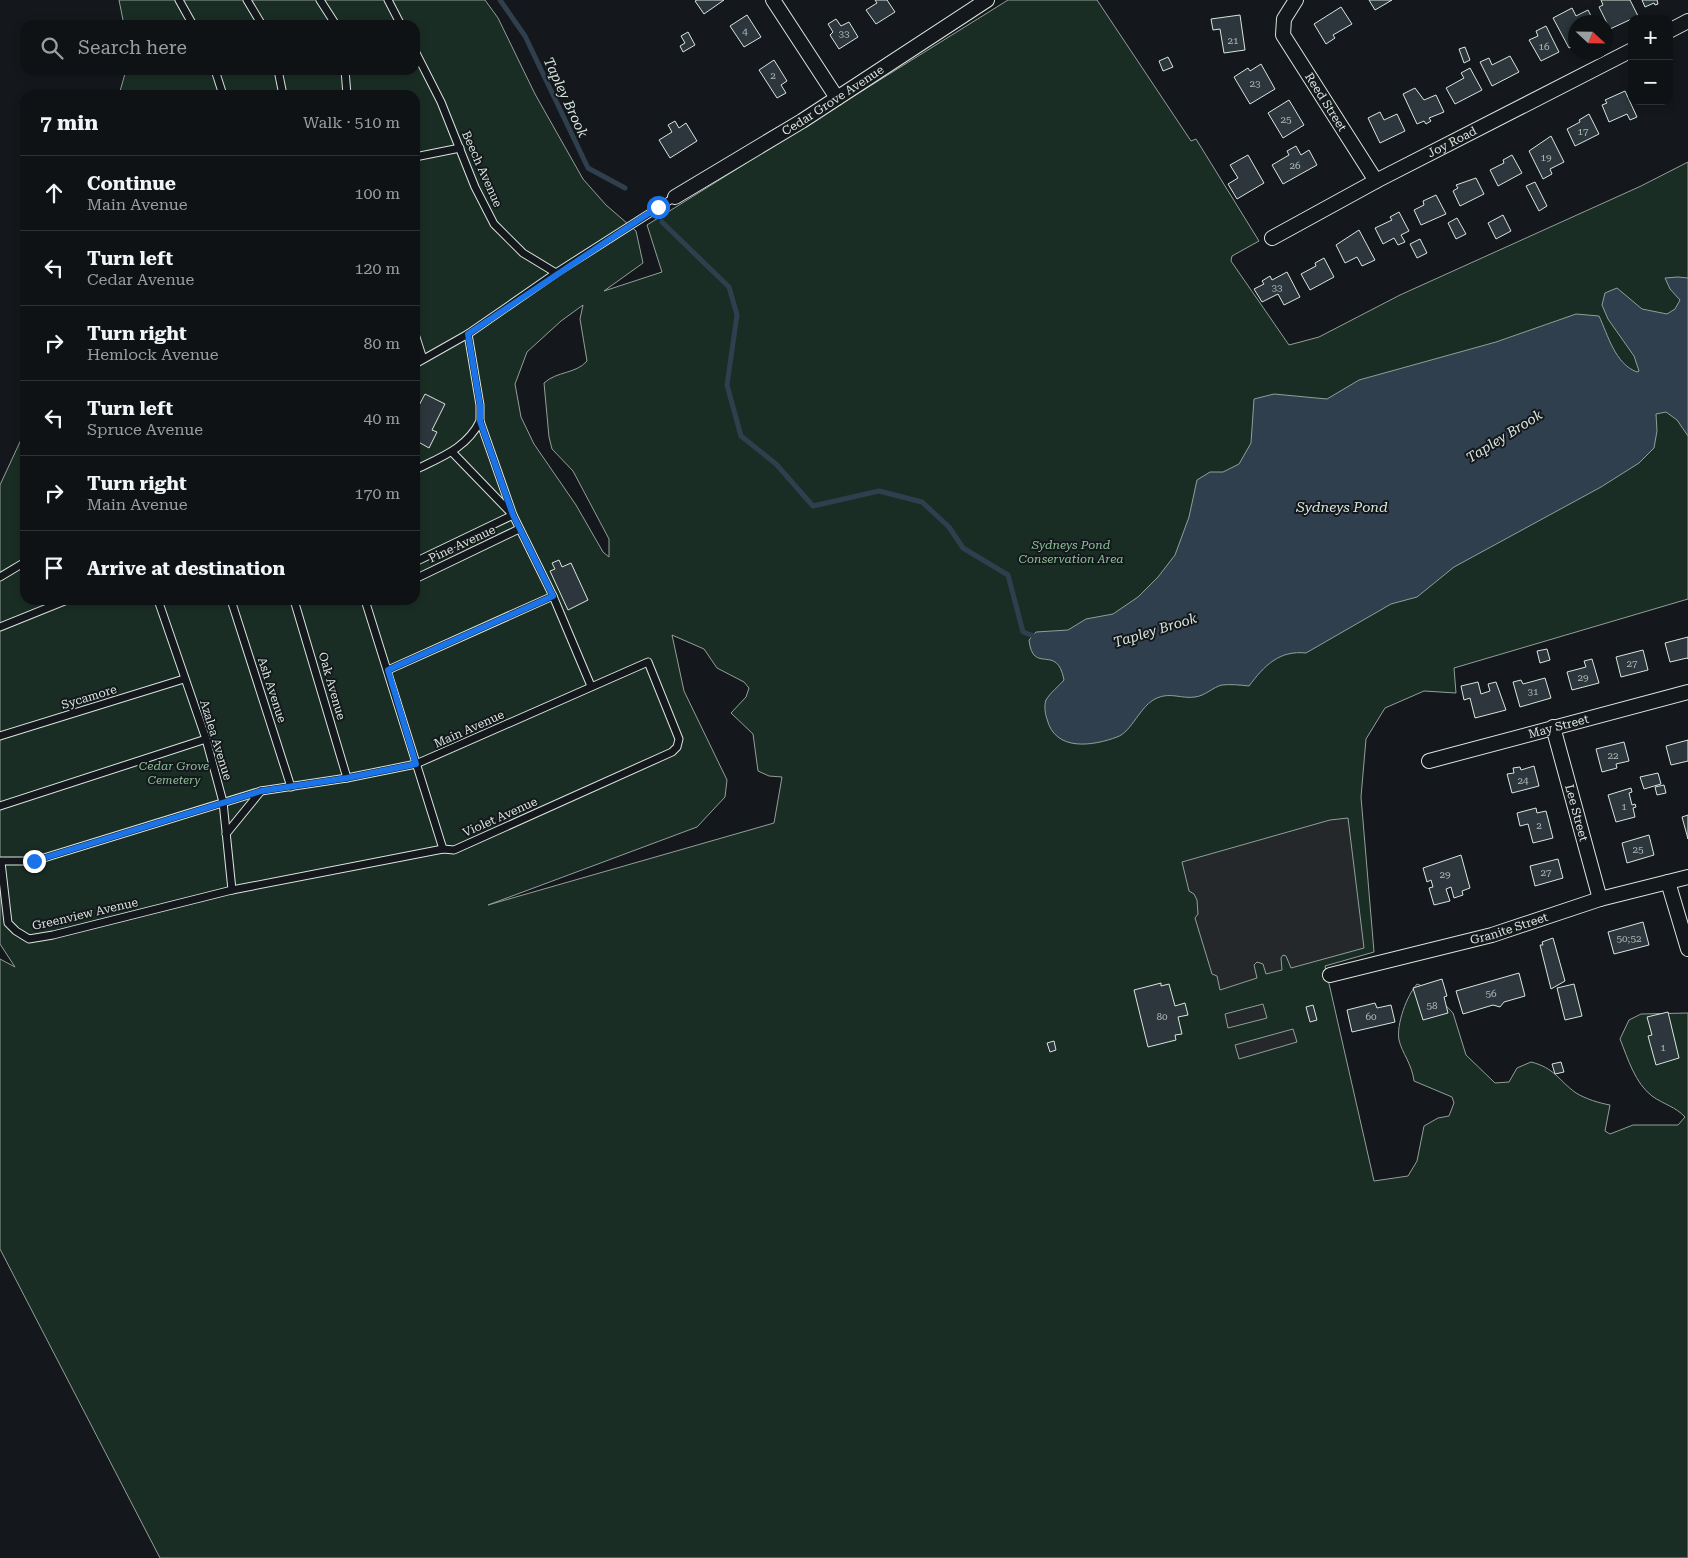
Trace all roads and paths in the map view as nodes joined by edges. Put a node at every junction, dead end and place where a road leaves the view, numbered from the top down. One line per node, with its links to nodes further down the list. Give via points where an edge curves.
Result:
1 (179, 0): 8 (lane)
2 (247, 0): 9 (lane)
3 (320, 0): 10 (lane)
4 (388, 0): 11 (lane)
5 (773, 0): 22 (street)
6 (987, 0): 22 (street, Cedar Grove Avenue)
7 (1296, 0): 25 (street, Reed Street, via 1284,19 1283,34)
8 (190, 20)
9 (259, 20)
10 (333, 20)
11 (398, 20)
12 (1688, 21): 13 (street)
13 (1673, 29)
14 (1628, 52): 25 (street, Joy Road)
15 (420, 61): 23 (lane, Beech Avenue)
16 (217, 75): 19 (lane)
17 (279, 75): 20 (lane)
18 (345, 75): 21 (lane)
19 (221, 90)
20 (282, 90)
21 (347, 90)
22 (837, 98): 26 (street, Cedar Grove Avenue)
23 (460, 148): 24 (lane); 28 (lane, Beech Avenue, via 494,224 523,253)
24 (420, 156)
25 (1376, 181): 27 (street, Joy Road)
26 (675, 197): 28 (lane)
27 (1272, 238)
28 (556, 273): 29 (lane)
29 (468, 334): 31 (lane); 33 (lane)
30 (420, 350): 31 (lane)
31 (423, 359): 32 (lane)
32 (420, 361)
33 (480, 421): 34 (lane, via 472,435); 36 (lane)
34 (452, 452): 35 (lane); 36 (lane)
35 (420, 468)
36 (513, 515): 37 (lane); 38 (lane, Pine Avenue)
37 (519, 529): 41 (lane, Pine Avenue); 42 (lane)
38 (420, 560)
39 (20, 565): 40 (lane)
40 (0, 577)
41 (420, 577)
42 (553, 596): 50 (lane); 52 (lane)
43 (55, 605): 48 (lane)
44 (160, 605): 51 (lane, Azalea Avenue)
45 (234, 605): 60 (lane, Ash Avenue)
46 (295, 605): 59 (lane, Oak Avenue)
47 (369, 605): 50 (lane)
48 (0, 628)
49 (648, 662): 52 (lane, Main Avenue); 65 (lane, Violet Avenue, via 679,739 672,752 454,850)
50 (388, 670): 58 (lane)
51 (184, 679): 55 (lane, Sycamore); 56 (lane, Azalea Avenue)
52 (591, 686): 58 (lane, Main Avenue)
53 (1688, 692): 54 (street, May Street)
54 (1553, 727): 57 (street, May Street); 70 (street, Lee Street)
55 (0, 736)
56 (206, 739): 62 (lane, Azalea Avenue); 63 (lane)
57 (1429, 761)
58 (416, 764): 59 (lane, Main Avenue); 65 (lane)
59 (347, 778): 60 (lane, Main Avenue)
60 (291, 787): 61 (lane, Main Avenue)
61 (261, 791): 62 (lane, Main Avenue); 64 (lane)
62 (223, 802): 64 (lane, Azalea Avenue); 66 (lane, Main Avenue, via 34,861)
63 (0, 806)
64 (226, 834): 69 (lane, Azalea Avenue)
65 (443, 848): 69 (lane, Violet Avenue)
66 (0, 861): 69 (lane, Greenview Avenue, via 8,923 29,939)
67 (1688, 877): 68 (street, Granite Street)
68 (1668, 882): 70 (street, Granite Street); 71 (street)
69 (232, 890)
70 (1600, 899): 72 (street, Granite Street, via 1492,935)
71 (1688, 949)
72 (1330, 976)

